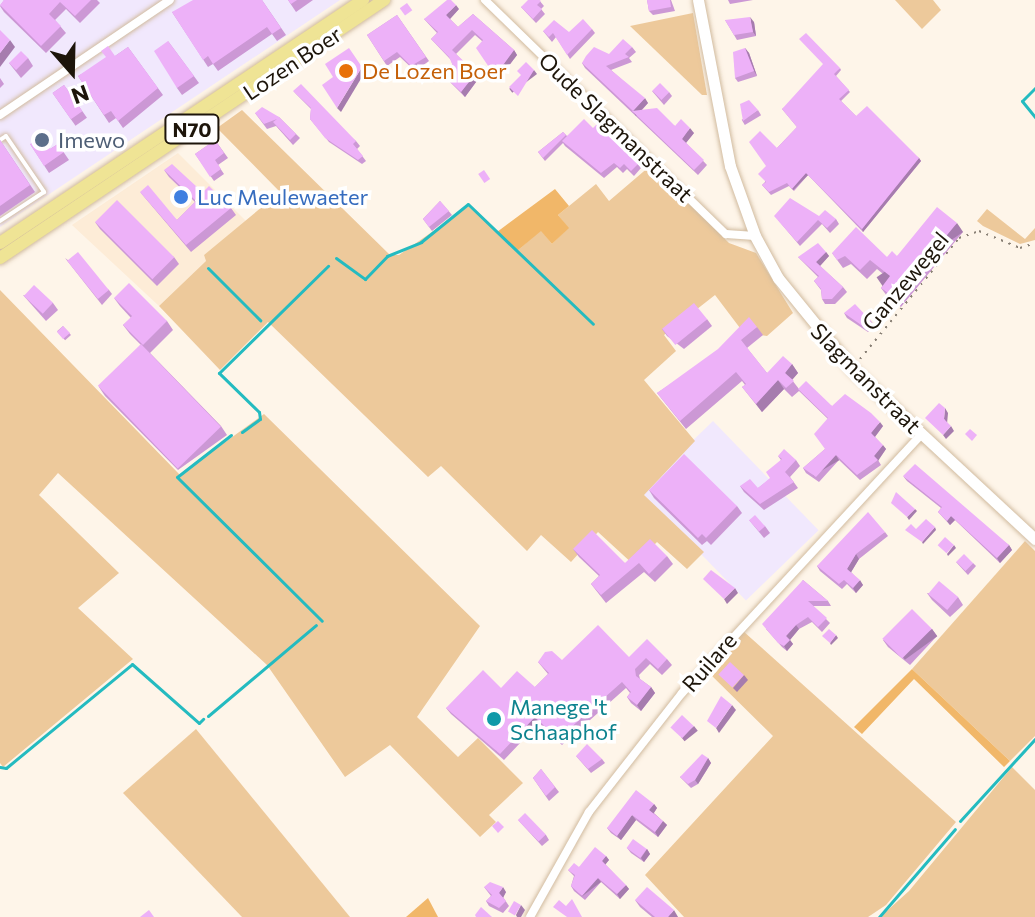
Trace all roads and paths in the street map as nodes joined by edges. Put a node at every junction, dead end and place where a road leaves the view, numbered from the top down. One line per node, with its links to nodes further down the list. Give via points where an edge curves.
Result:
1 (170, 0): 6 (street)
2 (363, 0): 10 (main road, Lozen Boer / N70)
3 (384, 0): 12 (main road, Lozen Boer / N70)
4 (485, 0): 9 (street, Oude Slagmanstraat, via 726,234)
5 (698, 0): 9 (main road, Slagmanstraat, via 722,135)
6 (0, 115)
7 (0, 140): 8 (lane, via 6,136 44,192)
8 (0, 221)
9 (755, 236): 13 (main road, Slagmanstraat, via 802,312)
10 (0, 243)
11 (1035, 243): 13 (path, Ganzewegel, via 1020,248 979,231 959,238)
12 (0, 258)
13 (852, 369): 14 (main road, Slagmanstraat)
14 (922, 434): 15 (main road, Slagmanstraat); 16 (street, Ruilare, via 703,666 589,812)
15 (1035, 539)
16 (530, 917)

